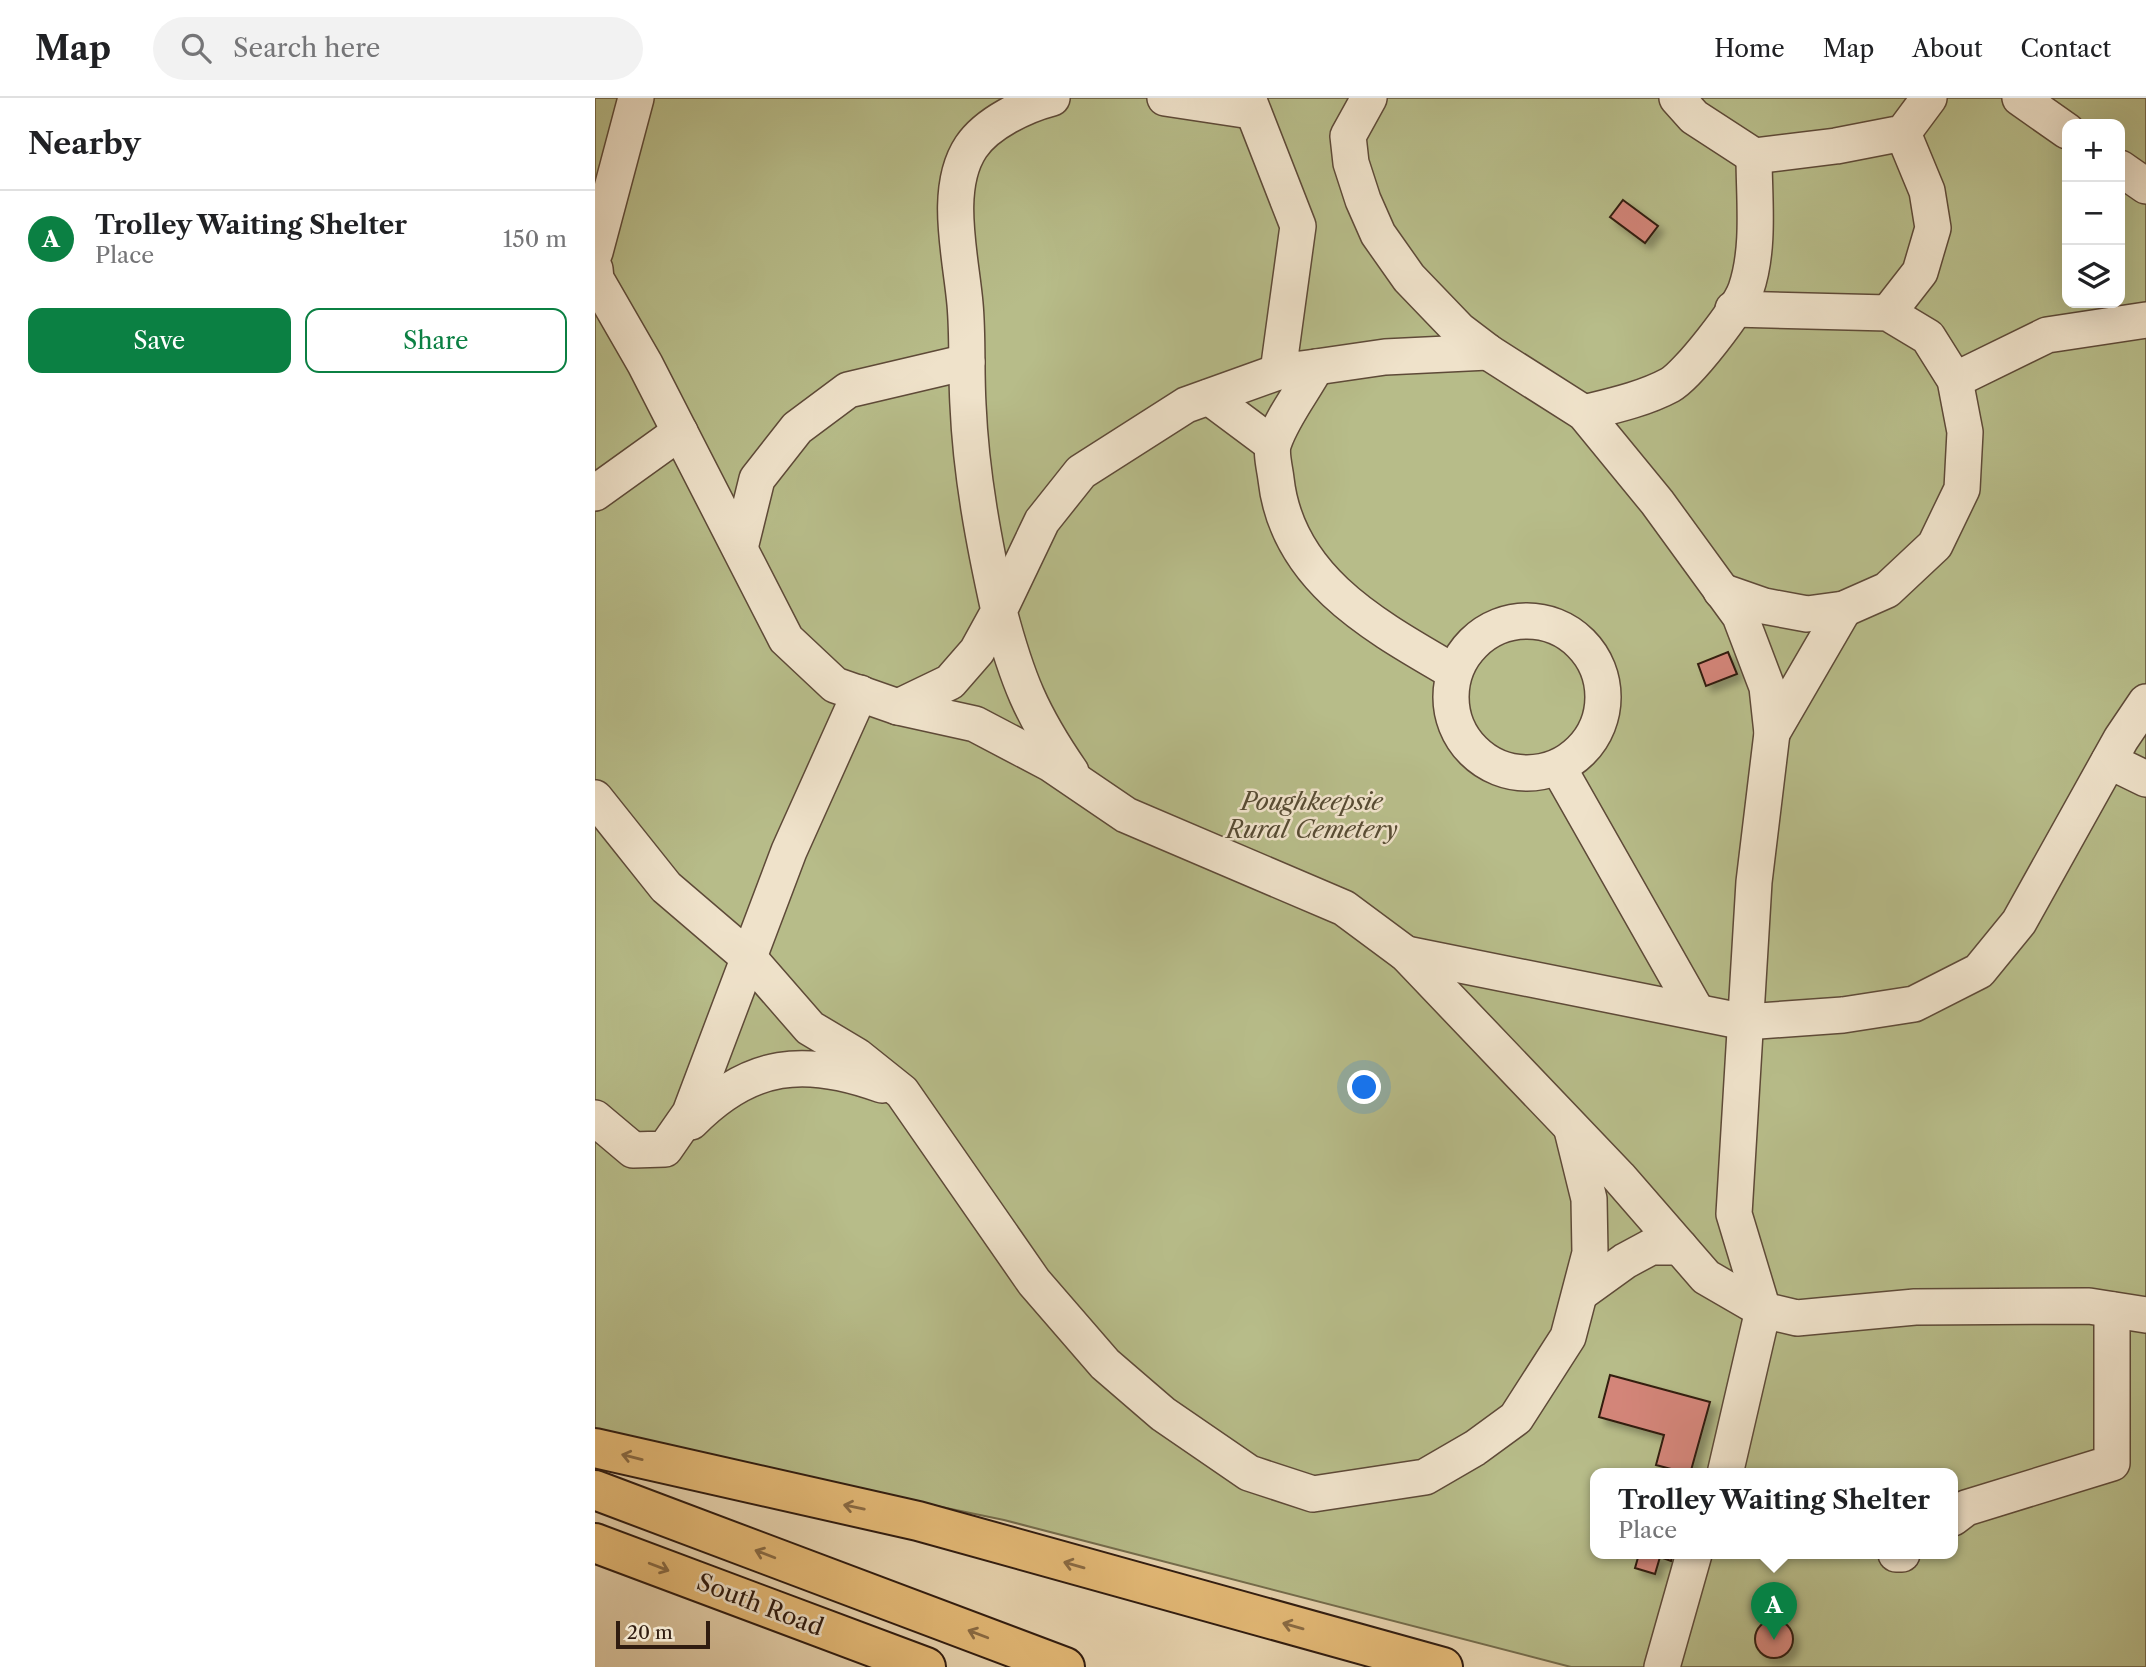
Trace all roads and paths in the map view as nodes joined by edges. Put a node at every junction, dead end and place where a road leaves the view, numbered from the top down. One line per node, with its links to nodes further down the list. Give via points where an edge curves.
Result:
1 (636, 98): 14 (lane)
2 (1052, 98): 20 (lane, via 1005,117 971,147 956,188)
3 (1165, 98): 8 (lane)
4 (1369, 98): 19 (lane, via 1348,136 1351,163 1378,234 1409,278 1459,330)
5 (1677, 98): 11 (lane, via 1694,117)
6 (1929, 98): 10 (lane)
7 (2020, 98): 9 (lane)
8 (1249, 105): 22 (lane, via 1298,226)
9 (2062, 127)
10 (1903, 133): 11 (lane); 17 (lane, via 1927,191 1933,228 1920,272)
11 (1754, 156): 16 (lane, via 1754,236 1746,290)
12 (2125, 171): 13 (lane)
13 (2146, 186)
14 (595, 252)
15 (595, 269): 26 (lane, via 596,279)
16 (1733, 309): 17 (lane); 25 (lane, via 1711,342 1672,384)
17 (1888, 313): 23 (lane, via 1928,337)
18 (2146, 320): 23 (lane, via 2047,335)
19 (1488, 352): 21 (lane, via 1385,357); 25 (lane)
20 (967, 362): 29 (lane, via 848,390 797,428 757,479); 32 (lane, via 981,526)
21 (1316, 367): 22 (lane); 27 (lane)
22 (1278, 372): 24 (lane)
23 (1955, 380): 31 (lane, via 1965,432 1962,489 1935,545 1887,590)
24 (1209, 397): 27 (lane); 32 (lane, via 1151,425 1081,472 1042,521)
25 (1584, 412): 30 (lane)
26 (680, 432): 28 (lane); 29 (lane)
27 (1272, 444): 33 (lane, via 1279,504 1302,557 1338,595 1381,629)
28 (595, 493)
29 (740, 548): 34 (lane, via 786,639 835,685)
30 (1721, 591): 31 (lane, via 1807,614); 37 (lane, via 1740,616 1756,652 1767,687)
31 (1844, 609): 37 (lane)
32 (999, 611): 36 (lane, via 977,651 950,682); 41 (lane, via 1014,670 1031,711)
33 (1454, 672): 39 (lane, via 1450,697 1454,722 1485,762 1509,772 1534,774); 39 (lane, via 1466,650 1485,632 1507,622 1533,620 1557,626 1579,639 1595,659 1603,683 1603,708 1595,733 1580,753)
34 (860, 693): 36 (lane); 44 (lane, via 789,851)
35 (2146, 702): 38 (lane)
36 (898, 707): 41 (lane, via 975,724)
37 (1772, 733): 46 (lane, via 1753,882)
38 (2109, 761): 40 (lane); 46 (lane, via 2019,922 1979,971 1913,1004)
39 (1559, 767): 45 (lane)
40 (2146, 779)
41 (1079, 783): 43 (lane, via 1126,815 1344,908)
42 (595, 798): 44 (lane, via 666,887)
43 (1406, 954): 45 (lane); 49 (lane)
44 (750, 958): 47 (lane, via 810,1028 857,1056); 50 (lane, via 689,1113)
45 (1697, 1012): 46 (lane)
46 (1745, 1022): 53 (lane, via 1734,1214)
47 (902, 1092): 50 (lane, via 816,1068 774,1070 739,1082 712,1100); 52 (lane, via 1034,1282 1105,1364 1163,1415 1249,1473 1313,1494 1425,1477 1515,1418 1569,1337)
48 (595, 1118): 50 (lane, via 633,1150)
49 (1571, 1127): 51 (lane); 52 (lane, via 1589,1199 1590,1253)
50 (664, 1149)
51 (1680, 1247): 52 (lane, via 1651,1247); 53 (lane, via 1706,1277)
52 (1582, 1292)
53 (1763, 1310): 54 (lane, via 1797,1318 1927,1307 2089,1306); 57 (lane)
54 (2112, 1310): 55 (lane); 59 (lane, via 2112,1463)
55 (2146, 1315)
56 (595, 1448): 64 (highway, one-way to 56, via 918,1521)
57 (1726, 1468)
58 (595, 1490): 63 (highway, one-way to 58)
59 (1958, 1514)
60 (595, 1543): 62 (highway, South Road, one-way to 62)
61 (1693, 1559): 65 (lane)
62 (926, 1667)
63 (1065, 1667)
64 (1443, 1667)
65 (1662, 1667)

